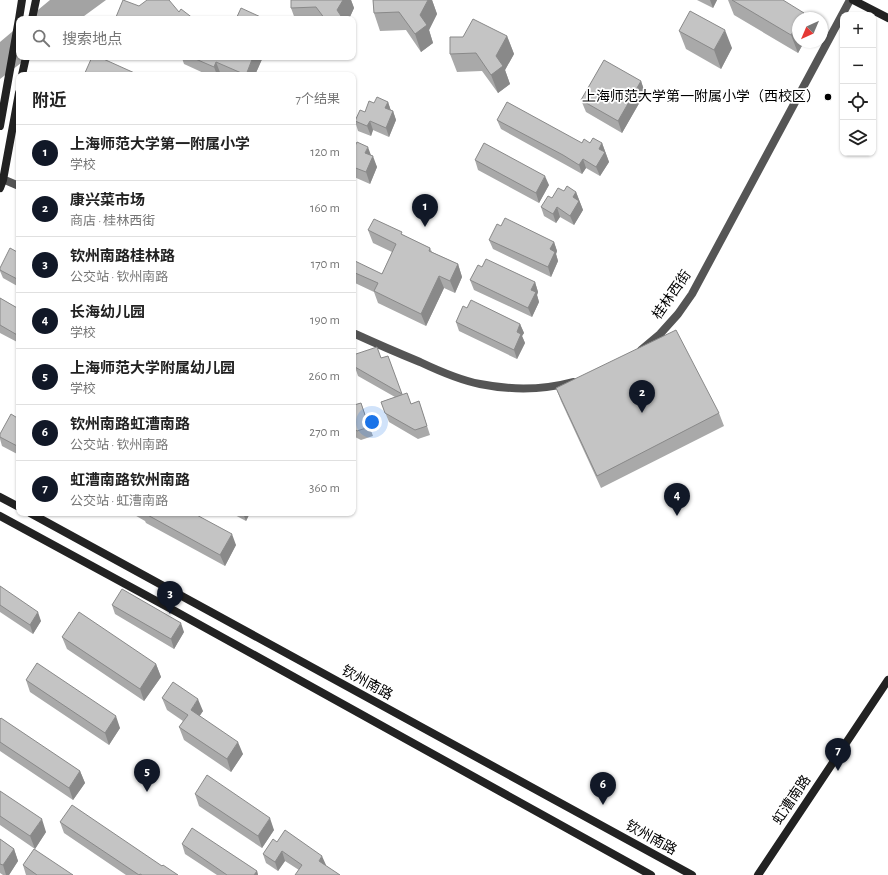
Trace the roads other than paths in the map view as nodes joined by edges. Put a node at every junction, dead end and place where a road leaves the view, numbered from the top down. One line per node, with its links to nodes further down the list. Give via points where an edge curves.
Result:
1 (36, 0): 6 (street)
2 (850, 0): 17 (street, 桂林西街, via 692,294 660,334)
3 (853, 0): 7 (street)
4 (22, 3): 5 (street)
5 (20, 16)
6 (33, 16)
7 (888, 18)
8 (16, 37): 12 (street)
9 (25, 60): 10 (street)
10 (22, 72)
11 (16, 108): 13 (street)
12 (0, 126)
13 (2, 179): 14 (street); 15 (street)
14 (16, 185)
15 (0, 188)
16 (356, 334): 18 (street, via 449,375 479,384 533,388 559,386)
17 (631, 356)
18 (578, 381)
19 (0, 497): 20 (street)
20 (16, 505)
21 (0, 516): 24 (street)
22 (35, 516): 25 (street, 钦州南路)
23 (888, 680): 26 (street, 虹漕南路)
24 (651, 875)
25 (692, 875)
26 (758, 875)

